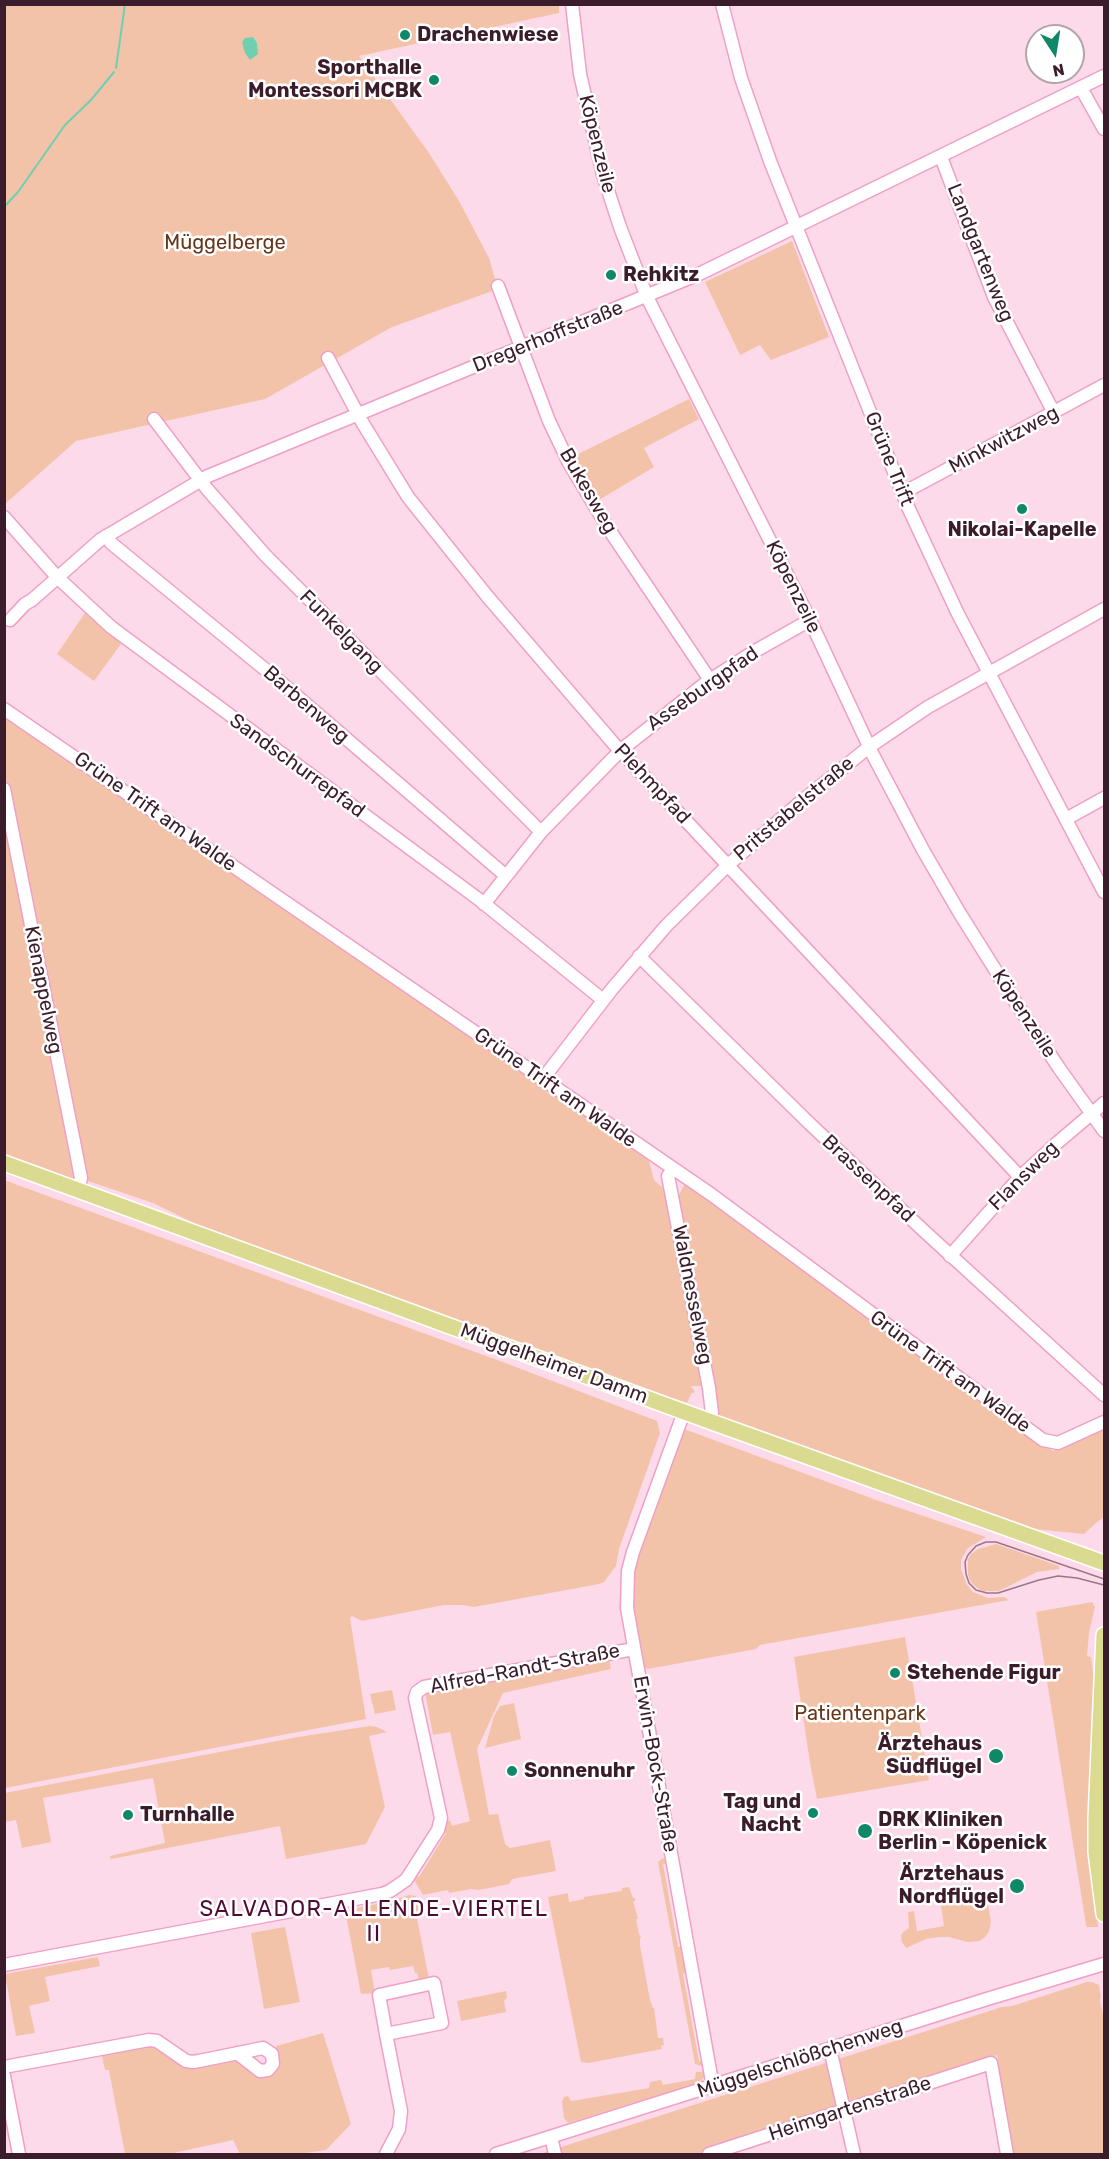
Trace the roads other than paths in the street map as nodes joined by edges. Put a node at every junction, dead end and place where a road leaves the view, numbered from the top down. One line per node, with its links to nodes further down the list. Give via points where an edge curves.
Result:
1 (572, 4): 9 (street, Köpenzeile, via 580,74 603,175)
2 (722, 4): 7 (street, Grüne Trift, via 741,78)
3 (1104, 76): 4 (street, Dregerhoffstraße)
4 (1081, 88): 5 (street); 6 (street, Dregerhoffstraße)
5 (1104, 129)
6 (941, 157): 7 (street, Dregerhoffstraße); 13 (street, Landgartenweg, via 994,297)
7 (796, 228): 9 (street, Dregerhoffstraße); 17 (street, Grüne Trift)
8 (498, 286): 10 (street, Bukesweg)
9 (647, 297): 10 (street, Dregerhoffstraße); 23 (street, Köpenzeile)
10 (521, 348): 14 (street, Dregerhoffstraße); 25 (street, Bukesweg, via 569,463)
11 (328, 357): 14 (street, Plehmpfad)
12 (1104, 385): 13 (street, Minkwitzweg)
13 (1054, 413): 17 (street, Minkwitzweg)
14 (358, 416): 16 (street, Dregerhoffstraße); 28 (street, Plehmpfad, via 427,523)
15 (154, 420): 16 (street, Funkelgang)
16 (200, 480): 19 (street, Dregerhoffstraße); 32 (street, Funkelgang, via 288,579)
17 (903, 493): 24 (street, Grüne Trift, via 939,576)
18 (4, 517): 20 (street, Sandschurrepfad)
19 (106, 536): 20 (street, Dregerhoffstraße); 34 (street, Barbenweg)
20 (57, 577): 22 (street, Dregerhoffstraße); 36 (street, Sandschurrepfad, via 140,650)
21 (1104, 609): 24 (street, Pritstabelstraße)
22 (10, 620)
23 (810, 620): 25 (street, Asseburgpfad); 27 (street, Köpenzeile)
24 (989, 672): 27 (street, Pritstabelstraße); 31 (street, Grüne Trift)
25 (710, 680): 28 (street, Asseburgpfad)
26 (4, 709): 39 (street, Grüne Trift am Walde)
27 (869, 747): 33 (street, Pritstabelstraße); 41 (street, Köpenzeile, via 959,912)
28 (621, 750): 32 (street, Asseburgpfad); 33 (street, Plehmpfad)
29 (4, 789): 46 (street, Kienappelweg, via 81,1178)
30 (1104, 798): 31 (street)
31 (1066, 819): 35 (street, Grüne Trift)
32 (541, 832): 34 (street, Asseburgpfad)
33 (728, 865): 37 (street, Pritstabelstraße); 45 (street, Plehmpfad)
34 (506, 876): 36 (street, Asseburgpfad)
35 (1104, 892)
36 (484, 904): 38 (street, Sandschurrepfad)
37 (639, 956): 38 (street, Pritstabelstraße); 47 (street, Brassenpfad)
38 (603, 1000): 39 (street, Pritstabelstraße)
39 (542, 1080): 44 (street, Grüne Trift am Walde)
40 (1104, 1103): 41 (street, Flansweg)
41 (1092, 1114): 42 (street, Köpenzeile); 45 (street, Flansweg)
42 (1104, 1131)
43 (4, 1163): 46 (main road, Müggelheimer Damm)
44 (673, 1169): 50 (street, Waldnesselweg, via 668,1176 709,1388); 51 (street, Grüne Trift am Walde, via 1047,1443 1058,1443)
45 (1020, 1177): 47 (street, Flansweg)
46 (78, 1190): 49 (main road, Müggelheimer Damm)
47 (950, 1256): 48 (street, Brassenpfad)
48 (1104, 1395)
49 (684, 1412): 50 (main road, Müggelheimer Damm); 54 (street, Erwin-Bock-Straße, via 628,1571 627,1608)
50 (709, 1421): 52 (main road, Müggelheimer Damm)
51 (1104, 1422)
52 (1104, 1563)
53 (1104, 1635): 55 (main road, via 1096,1852)
54 (634, 1649): 57 (street, Alfred-Randt-Straße, via 424,1687 417,1692 415,1698 441,1818 438,1830 405,1880 390,1891); 63 (street, Erwin-Bock-Straße)
55 (1104, 1914)
56 (1104, 1964): 59 (street, Müggelschlößchenweg)
57 (4, 1965)
58 (386, 2034): 58 (street, via 442,2023 434,1983 379,1995); 67 (street, via 401,2111 399,2129)
59 (830, 2049): 63 (street, Müggelschlößchenweg); 64 (street)
60 (237, 2053): 61 (street, via 186,2061 157,2041 149,2040)
61 (4, 2067)
62 (4, 2076): 66 (street)
63 (713, 2087): 65 (street, Müggelschlößchenweg)
64 (845, 2110): 70 (street, Heimgartenstraße); 71 (street); 72 (street, Heimgartenstraße, via 991,2063)
65 (551, 2137): 68 (street, Müggelschlößchenweg); 69 (street)
66 (19, 2154)
67 (386, 2154)
68 (496, 2154)
69 (555, 2154)
70 (709, 2154)
71 (854, 2154)
72 (1007, 2154)

